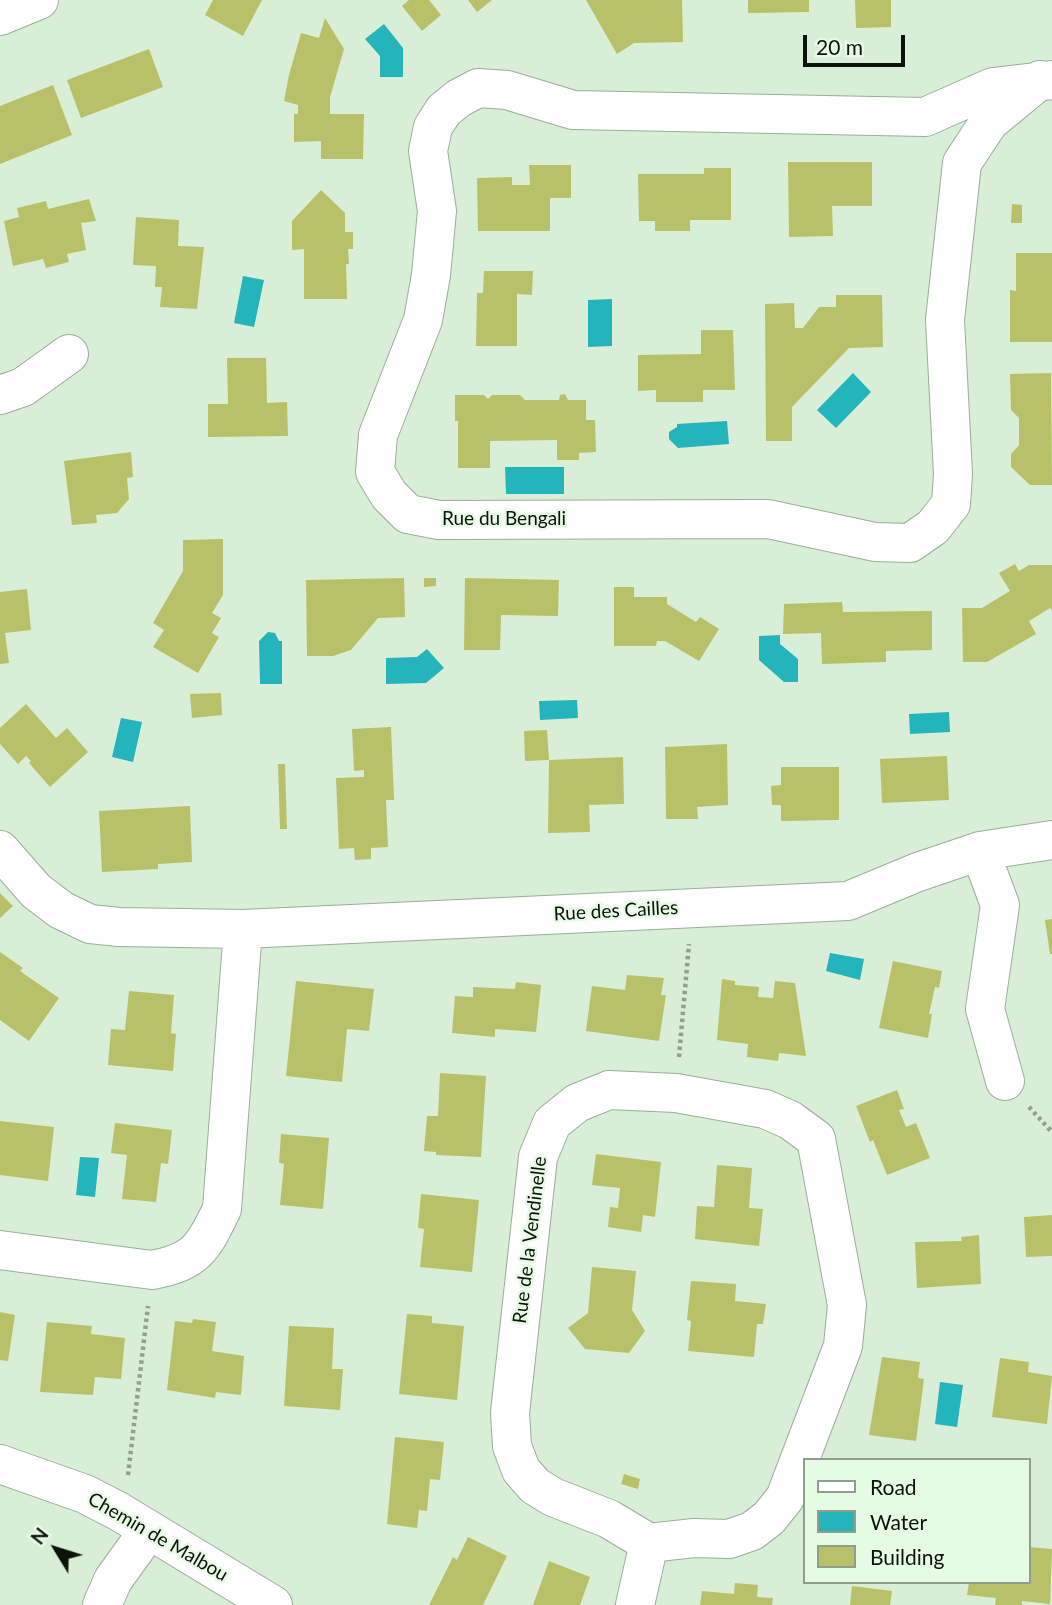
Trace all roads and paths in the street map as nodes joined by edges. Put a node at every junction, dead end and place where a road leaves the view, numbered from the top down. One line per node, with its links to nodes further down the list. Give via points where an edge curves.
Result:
1 (39, 0): 2 (street)
2 (0, 16)
3 (1046, 80): 4 (street, Rue du Bengali, via 993,88); 5 (street, Rue du Bengali, via 989,122)
4 (925, 117): 5 (street); 5 (street, Rue du Bengali, via 573,110 507,90 478,88 459,97 433,127 428,151 438,211 423,320 378,435 375,472 389,495 408,514 439,520 768,519 876,542 910,543 933,527 951,504 945,320)
5 (961, 163)
6 (69, 354): 7 (street, via 23,387)
7 (0, 395)
8 (1052, 840): 10 (street, Rue des Cailles)
9 (0, 849): 12 (street, Rue des Cailles, via 36,891 90,924)
10 (980, 851): 11 (street, Rue des Cailles, via 848,901); 13 (street, via 1000,905 985,1009)
11 (692, 907): 12 (street, Rue des Cailles); 14 (path)
12 (243, 929): 16 (street, via 222,1209 194,1254 174,1266)
13 (1005, 1080)
14 (676, 1093): 19 (street, Rue de la Vendinelle, via 608,1090 577,1103 552,1123 538,1157 510,1413 512,1446 521,1470 535,1486 609,1519); 19 (street, Rue de la Vendinelle, via 765,1109 816,1139 847,1305 843,1346 785,1498 769,1518 752,1531 729,1539)
15 (0, 1250): 16 (street)
16 (152, 1270): 18 (path, via 131,1465)
17 (0, 1464): 18 (street, Chemin de Malbou, via 85,1494)
18 (133, 1520): 20 (street); 21 (street, Chemin de Malbou)
19 (649, 1543): 22 (street)
20 (102, 1605)
21 (273, 1605)
22 (635, 1605)

